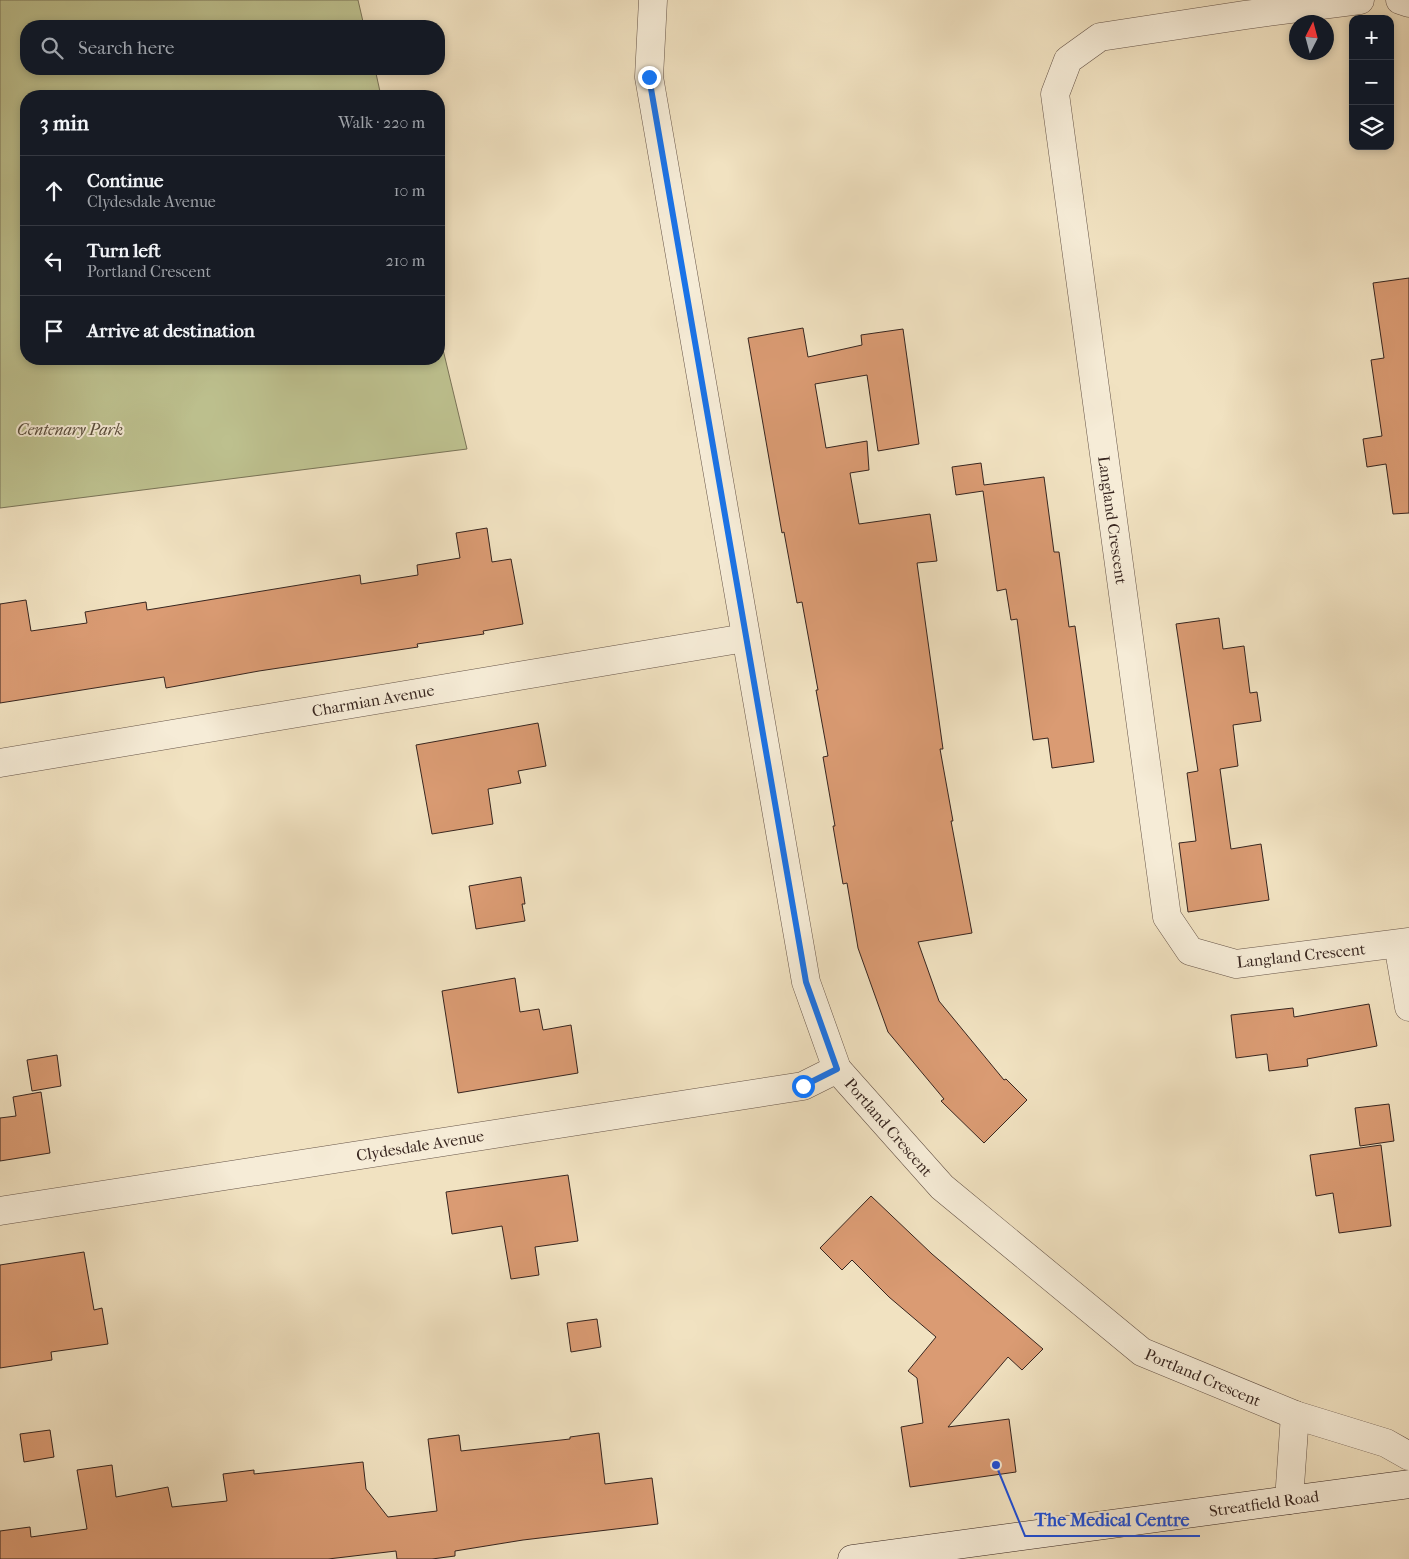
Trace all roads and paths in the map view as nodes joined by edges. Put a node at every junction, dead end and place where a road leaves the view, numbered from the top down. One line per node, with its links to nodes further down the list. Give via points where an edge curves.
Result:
1 (653, 0): 6 (street, Portland Crescent, via 649,77)
2 (1360, 0): 5 (street, Langland Crescent)
3 (1400, 0): 4 (street)
4 (1409, 3)
5 (1244, 7): 8 (street, Langland Crescent, via 1100,37 1068,60 1055,94 1167,918 1190,951 1236,964)
6 (745, 638): 7 (street, Charmian Avenue); 10 (street, Portland Crescent, via 806,982)
7 (0, 763)
8 (1404, 943): 9 (street, Langland Crescent)
9 (1409, 1007)
10 (837, 1069): 11 (street, Clydesdale Avenue, via 803,1086); 12 (street, Portland Crescent, via 942,1188 1142,1352)
11 (0, 1211)
12 (1294, 1415): 13 (street, Portland Crescent, via 1386,1443); 15 (street)
13 (1409, 1456)
14 (1409, 1484): 15 (street, Streatfield Road)
15 (1289, 1500): 16 (street, Streatfield Road)
16 (852, 1559)

